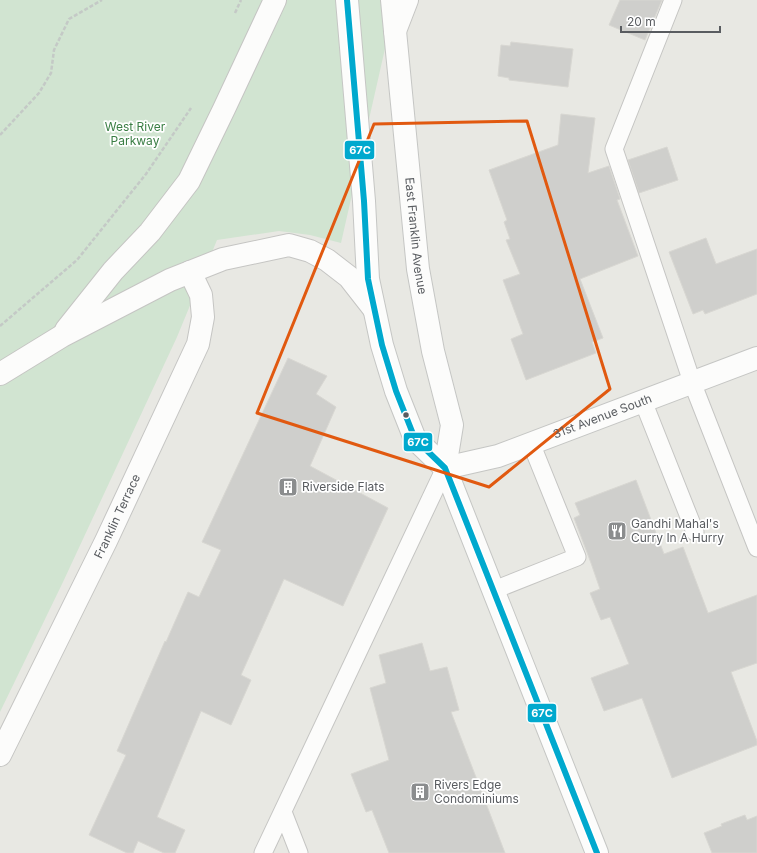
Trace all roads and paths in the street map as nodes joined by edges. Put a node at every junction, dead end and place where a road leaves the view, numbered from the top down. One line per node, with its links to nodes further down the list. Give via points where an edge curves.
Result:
1 (102, 0): 11 (path, via 69,19 54,50 51,73 39,93)
2 (241, 0): 8 (path)
3 (275, 0): 15 (street, via 189,181 150,232 114,271)
4 (347, 0): 13 (street, via 368,279)
5 (392, 0): 9 (street, East Franklin Avenue)
6 (407, 0): 9 (street)
7 (673, 0): 18 (lane, via 614,149)
8 (234, 14)
9 (395, 31): 21 (street, East Franklin Avenue, via 418,269 433,352 452,425)
10 (193, 105): 14 (path, via 146,174 77,260)
11 (0, 135)
12 (190, 272): 13 (street, via 223,259 288,245 310,251 327,260 349,277); 15 (street); 25 (street, Franklin Terrace, via 201,295 203,310 198,344 106,541)
13 (374, 309): 21 (street, via 396,391 416,439)
14 (0, 326)
15 (62, 336): 17 (street)
16 (757, 358): 18 (street, 31st Avenue South)
17 (0, 374)
18 (692, 382): 19 (street, 31st Avenue South); 23 (lane)
19 (642, 401): 20 (street, 31st Avenue South); 22 (lane)
20 (531, 443): 21 (street, 31st Avenue South, via 498,456); 24 (lane, via 577,557)
21 (445, 468): 24 (street); 26 (lane)
22 (695, 532)
23 (757, 548)
24 (494, 590): 29 (street)
25 (0, 754)
26 (283, 812): 27 (lane); 28 (lane)
27 (263, 853)
28 (299, 853)
29 (598, 853)

